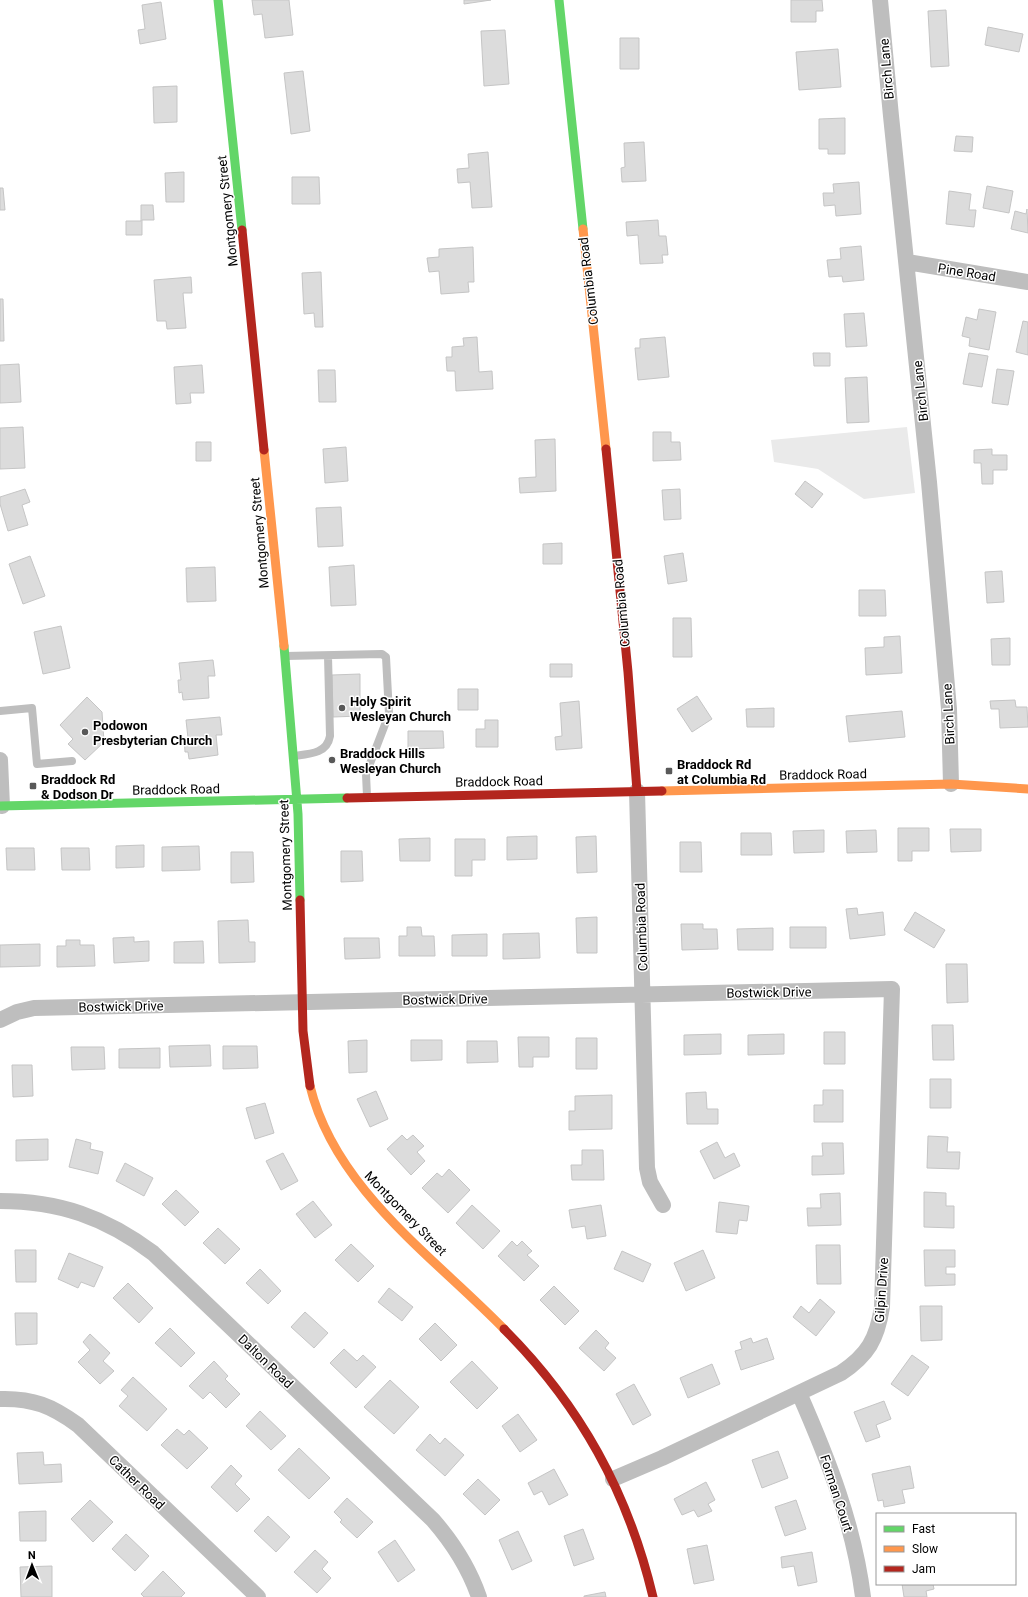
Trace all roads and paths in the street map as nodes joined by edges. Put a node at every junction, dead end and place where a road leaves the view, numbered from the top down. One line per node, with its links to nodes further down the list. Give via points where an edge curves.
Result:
1 (218, 0): 6 (street, Montgomery Street)
2 (559, 0): 15 (street, Columbia Road, via 602,404)
3 (880, 0): 4 (street, Birch Lane)
4 (907, 262): 5 (street, Pine Road); 13 (street, Birch Lane, via 949,708)
5 (1028, 282)
6 (284, 656): 7 (lane); 9 (street, Montgomery Street)
7 (328, 656): 9 (lane, via 329,743 315,753); 16 (lane, via 386,656 389,714 366,774)
8 (0, 711): 11 (lane, via 32,708 37,764)
9 (293, 756): 17 (street, Montgomery Street)
10 (0, 760): 18 (street)
11 (72, 761)
12 (997, 778): 13 (street, Braddock Road)
13 (952, 784): 14 (street, Braddock Road); 15 (street, Braddock Road)
14 (1028, 789)
15 (637, 791): 16 (street, Braddock Road); 20 (street, Columbia Road)
16 (367, 797): 17 (street, Braddock Road)
17 (297, 799): 18 (street, Braddock Road); 21 (street, Montgomery Street)
18 (1, 806)
19 (892, 989): 20 (street, Bostwick Drive); 25 (street, Gilpin Drive, via 880,1325 867,1351 856,1363)
20 (643, 995): 21 (street, Bostwick Drive); 24 (street, Columbia Road, via 647,1168 650,1182)
21 (303, 1002): 22 (street, Bostwick Drive, via 34,1008); 27 (street, Montgomery Street, via 309,1085 323,1126 343,1164 373,1201 517,1341 536,1363 558,1389)
22 (0, 1020)
23 (0, 1201): 29 (street, Dalton Road, via 42,1203 74,1210 115,1227 152,1253 432,1520 462,1558)
24 (663, 1205)
25 (798, 1393): 27 (street, Gilpin Drive); 31 (street, Forman Court, via 822,1446 844,1507)
26 (0, 1399): 28 (street, Cather Road, via 41,1403 62,1413 78,1425)
27 (613, 1479): 30 (street, Montgomery Street, via 638,1544)
28 (258, 1597)
29 (479, 1597)
30 (653, 1597)
31 (863, 1597)

